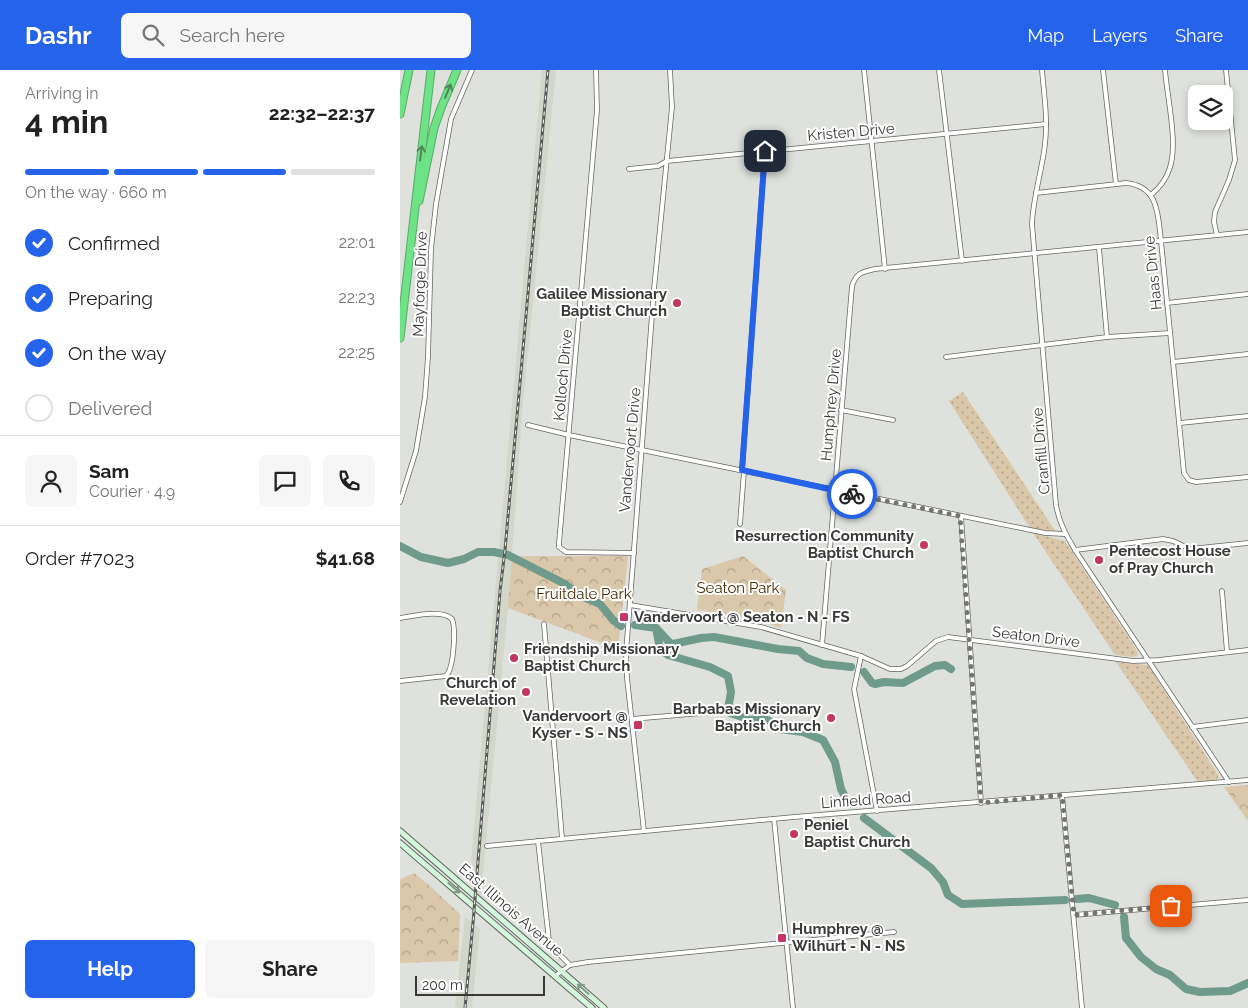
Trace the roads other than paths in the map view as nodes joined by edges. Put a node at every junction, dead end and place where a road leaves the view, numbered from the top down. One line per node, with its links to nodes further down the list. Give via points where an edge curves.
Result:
1 (408, 70): 13 (highway)
2 (431, 70): 23 (highway, one-way to 2)
3 (457, 70): 23 (highway, one-way to 3, via 434,128)
4 (472, 70): 50 (street, Mayforge Drive, via 451,119 436,204 425,397 416,451)
5 (596, 70): 45 (street, Kolloch Drive, via 597,110)
6 (670, 70): 18 (street, Vandervoort Drive, via 672,107)
7 (864, 70): 16 (street)
8 (939, 70): 15 (street)
9 (1042, 70): 14 (street, Cranfill Drive)
10 (1103, 70): 20 (street)
11 (1165, 70): 22 (street, via 1173,141 1172,161 1163,183)
12 (1226, 70): 25 (street, via 1235,160 1216,212)
13 (400, 114)
14 (1046, 124): 15 (street, Kristen Drive); 21 (street, Cranfill Drive)
15 (948, 134): 16 (street, Kristen Drive); 29 (street)
16 (872, 141): 17 (street, Kristen Drive); 30 (street)
17 (765, 151): 18 (street, Kristen Drive); 47 (street)
18 (667, 160): 19 (street, Kristen Drive, via 658,166); 46 (street, Vandervoort Drive)
19 (629, 169)
20 (1116, 184): 21 (street); 22 (street, via 1134,184)
21 (1036, 193): 28 (street, Cranfill Drive, via 1032,224)
22 (1151, 195): 26 (street, Haas Drive, via 1158,212)
23 (414, 218): 35 (highway)
24 (1248, 232): 25 (street)
25 (1216, 235): 26 (street)
26 (1161, 241): 27 (street); 32 (street, Haas Drive)
27 (1099, 248): 28 (street); 34 (street)
28 (1034, 255): 29 (street); 36 (street, Cranfill Drive)
29 (962, 261): 30 (street)
30 (885, 269): 40 (street, Humphrey Drive, via 861,272 852,286)
31 (1248, 294): 32 (street)
32 (1168, 303): 33 (street, Haas Drive)
33 (1170, 333): 34 (street); 39 (street, Haas Drive)
34 (1107, 337): 36 (street)
35 (400, 338)
36 (1044, 346): 38 (street); 53 (street, Cranfill Drive, via 1056,505)
37 (1248, 354): 39 (street)
38 (946, 357)
39 (1174, 362): 43 (street, Haas Drive)
40 (841, 410): 42 (street); 49 (street, Humphrey Drive)
41 (1248, 416): 43 (street)
42 (894, 420)
43 (1180, 423): 48 (street, Haas Drive, via 1184,473 1189,480)
44 (528, 425): 45 (street)
45 (569, 435): 46 (street); 56 (street, Kolloch Drive, via 559,547 566,552)
46 (641, 450): 47 (street); 56 (street, Vandervoort Drive)
47 (743, 471): 49 (street); 52 (street)
48 (1248, 477)
49 (835, 490): 51 (street); 62 (street, Humphrey Drive)
50 (400, 502)
51 (960, 516): 53 (street); 61 (street)
52 (740, 524)
53 (1065, 534): 55 (street, Cranfill Drive)
54 (1248, 543): 55 (street, via 1190,549 1163,539)
55 (1076, 550): 66 (street, Cranfill Drive)
56 (634, 553): 58 (street, Vandervoort Drive)
57 (1222, 591): 64 (street)
58 (630, 605): 62 (street, Seaton Drive, via 747,624); 69 (street, Vandervoort Drive, via 626,664)
59 (400, 618): 67 (street, via 438,613 449,616 454,624 451,669 446,676)
60 (544, 624): 80 (street)
61 (970, 640): 65 (street, Seaton Drive, via 948,637 936,641 901,669 890,669); 66 (street, Seaton Drive); 75 (street)
62 (822, 644): 65 (street, Seaton Drive)
63 (1248, 650): 64 (street, Seaton Drive)
64 (1227, 652): 66 (street, Seaton Drive)
65 (861, 656): 76 (street, via 854,689)
66 (1148, 661): 71 (street, Cranfill Drive)
67 (400, 682)
68 (702, 713): 69 (street)
69 (632, 719): 79 (street, Vandervoort Drive)
70 (1248, 720): 71 (street)
71 (1192, 726): 73 (street, Cranfill Drive)
72 (1248, 780): 73 (street, Linfield Road)
73 (1229, 782): 74 (street, Linfield Road)
74 (1062, 795): 75 (street, Linfield Road); 85 (street)
75 (981, 803): 76 (street, Linfield Road)
76 (877, 811): 77 (street, Linfield Road)
77 (774, 819): 79 (street, Linfield Road); 87 (street)
78 (400, 831): 89 (main road, East Illinois Avenue)
79 (644, 832): 80 (street, Linfield Road)
80 (562, 838): 81 (street, Linfield Road)
81 (538, 841): 83 (street, Linfield Road); 88 (street, via 547,933 553,948)
82 (400, 843): 90 (main road, East Illinois Avenue, one-way to 90)
83 (487, 846)
84 (1248, 900): 85 (street)
85 (1074, 915): 94 (street)
86 (894, 932): 87 (street)
87 (787, 944): 88 (street); 93 (street)
88 (570, 965): 89 (street)
89 (561, 970): 90 (street); 92 (main road, East Illinois Avenue, one-way to 89)
90 (554, 976): 91 (main road, East Illinois Avenue)
91 (592, 1008)
92 (604, 1008)
93 (793, 1008)
94 (1082, 1008)

